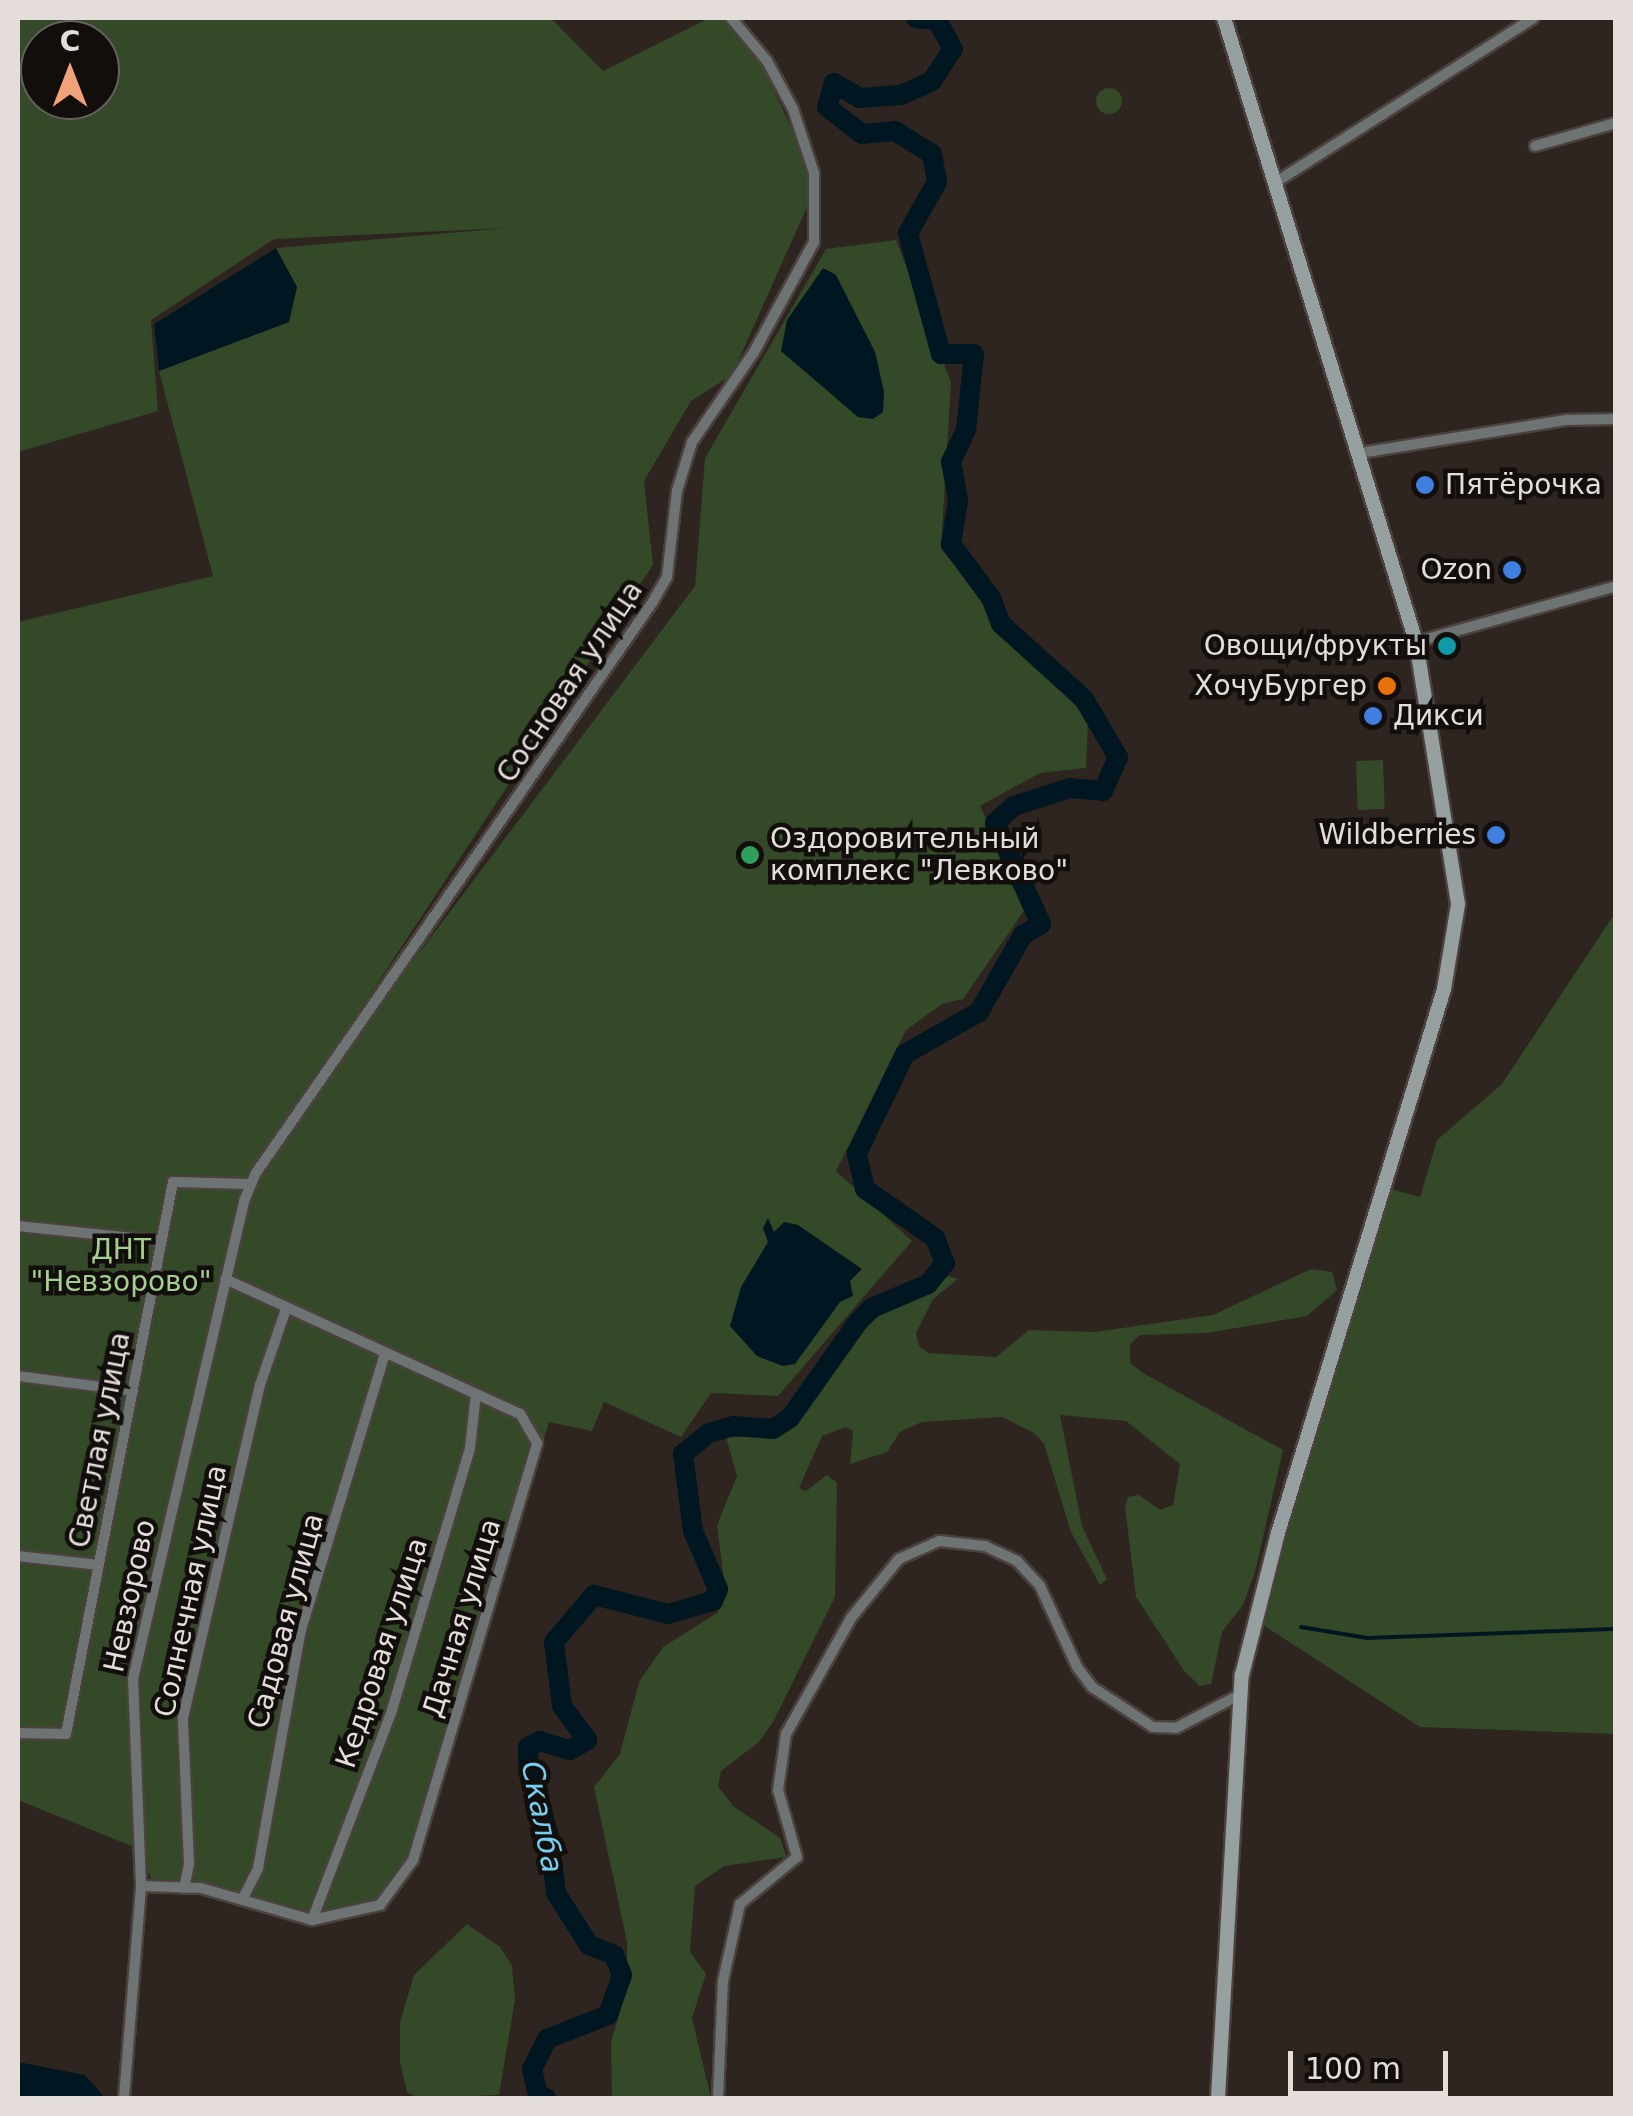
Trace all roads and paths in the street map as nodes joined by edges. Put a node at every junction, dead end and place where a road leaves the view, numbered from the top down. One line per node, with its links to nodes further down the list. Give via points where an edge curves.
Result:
1 (731, 18): 11 (street, Сосновая улица, via 767,61 792,109 814,172 814,242 746,365 692,442 677,491 667,577 652,603)
2 (1224, 18): 6 (street)
3 (1532, 18): 6 (street)
4 (1616, 123): 5 (street)
5 (1535, 146)
6 (1276, 182): 8 (street)
7 (1616, 418): 8 (street)
8 (1360, 453): 10 (street)
9 (1616, 586): 10 (street)
10 (1416, 642): 22 (street, via 1454,854 1452,954 1274,1550)
11 (253, 1178): 13 (street, Светлая улица, via 173,1182); 14 (street, Невзорово)
12 (18, 1226): 13 (street)
13 (161, 1241): 18 (street, Светлая улица)
14 (225, 1279): 15 (street, Дачная улица); 24 (street, Невзорово, via 133,1679)
15 (286, 1309): 16 (street, Дачная улица); 25 (street, Солнечная улица, via 260,1385 183,1718 189,1864)
16 (385, 1354): 19 (street, Дачная улица); 26 (street, Садовая улица, via 301,1630 258,1868)
17 (18, 1376): 18 (street)
18 (132, 1391): 21 (street, Светлая улица)
19 (476, 1394): 27 (street, Кедровая улица, via 470,1448 392,1710); 27 (street, Дачная улица, via 520,1414 537,1443 413,1860 380,1905)
20 (18, 1556): 21 (street)
21 (98, 1566): 23 (street, Светлая улица, via 66,1734)
22 (1239, 1696): 29 (street, via 1176,1728 1152,1727 1092,1687 1076,1668 1040,1586 1017,1562 985,1546 949,1541 899,1558 851,1618 786,1734 778,1790 796,1857 740,1904 723,1981); 30 (street)
23 (18, 1732)
24 (141, 1886): 25 (street, Дачная улица); 28 (street, Невзорово)
25 (184, 1888): 26 (street, Дачная улица)
26 (242, 1900): 27 (street, Дачная улица)
27 (312, 1920)
28 (124, 2098)
29 (718, 2098)
30 (1218, 2098)

